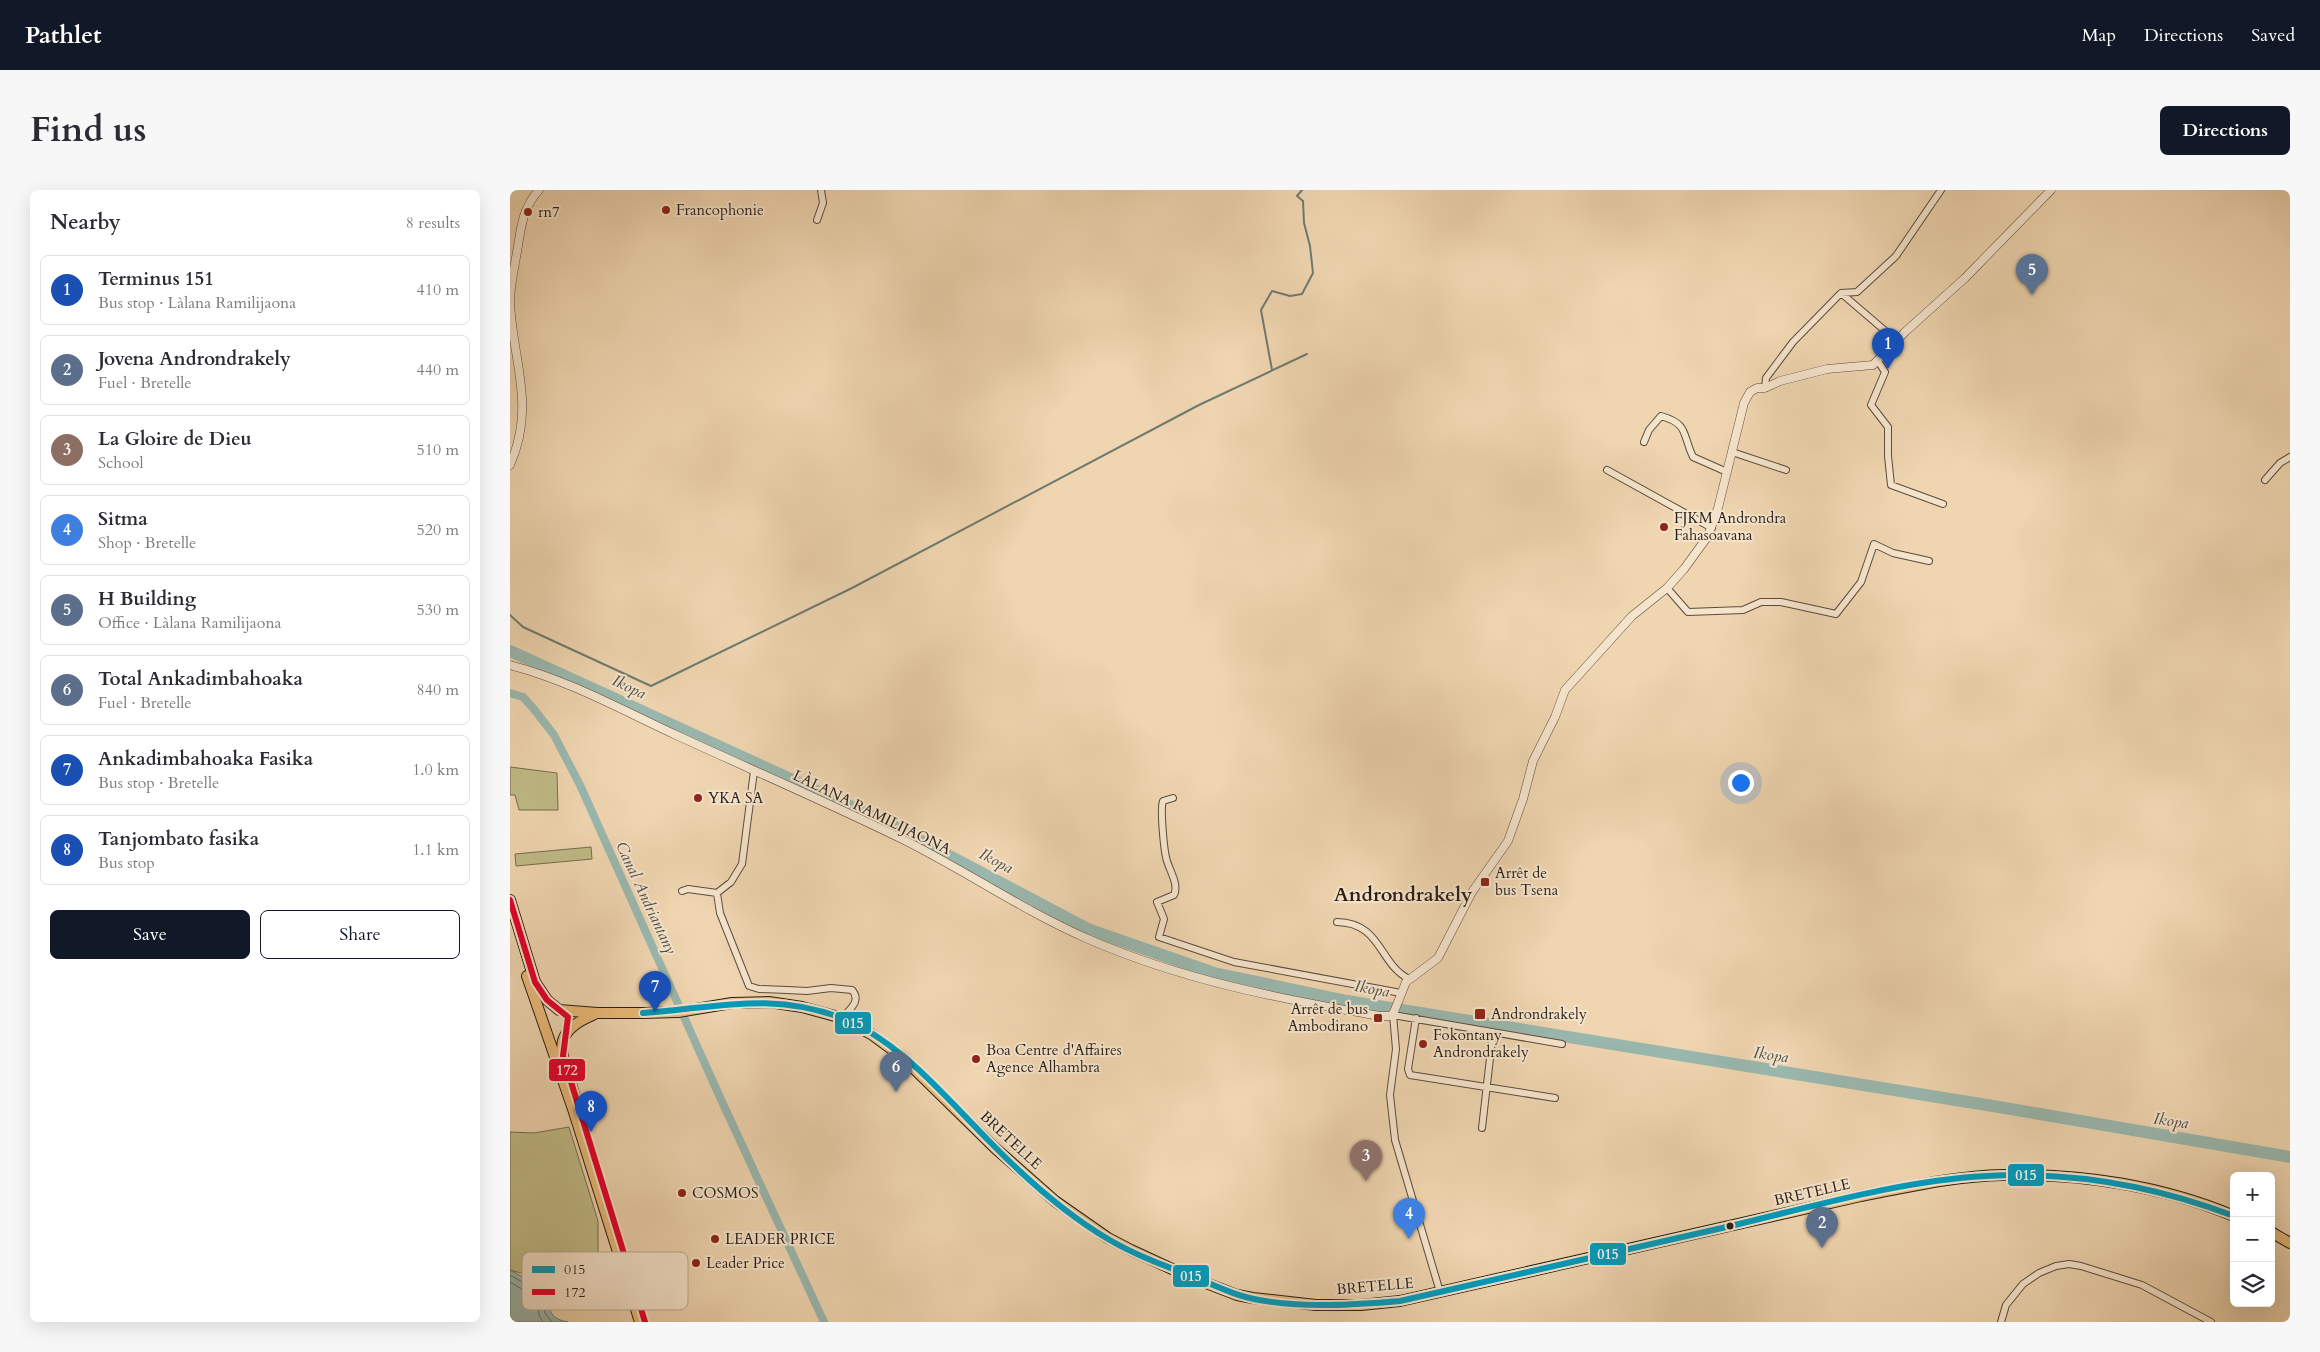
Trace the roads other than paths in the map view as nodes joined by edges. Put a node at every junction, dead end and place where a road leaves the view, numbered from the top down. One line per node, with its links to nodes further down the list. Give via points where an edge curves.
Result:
1 (539, 190): 6 (street, via 524,214)
2 (821, 190): 5 (street, via 823,203)
3 (1941, 190): 7 (street, via 1896,256 1857,292)
4 (2051, 190): 8 (street, via 1965,278)
5 (817, 220)
6 (510, 286): 14 (street, via 523,403 521,430)
7 (1841, 293): 8 (street); 10 (street, via 1793,342 1766,378)
8 (1897, 341): 9 (street)
9 (1878, 361): 10 (street, via 1867,367 1819,371); 19 (street, via 1885,372 1872,405 1888,427 1891,485)
10 (1765, 388): 12 (street, via 1753,389 1746,398)
11 (1644, 442): 17 (street, via 1660,416 1670,419 1682,426 1693,457)
12 (1732, 452): 16 (street); 17 (street)
13 (2290, 457): 18 (street)
14 (510, 465)
15 (1607, 470): 20 (street)
16 (1786, 470)
17 (1727, 472): 20 (street)
18 (2265, 480)
19 (1943, 504)
20 (1712, 528): 22 (street, via 1694,558)
21 (1929, 560): 22 (street, via 1893,553 1874,544 1861,582 1836,614 1781,602 1761,602 1743,610 1688,612)
22 (1667, 588): 31 (street, via 1632,616 1565,690 1533,761 1508,840 1468,900 1438,958)
23 (510, 665): 24 (street, LÀLANA RAMILIJAONA, via 608,703)
24 (754, 771): 27 (street, via 742,864 731,882); 35 (street, LÀLANA RAMILIJAONA, via 905,841 1071,931 1134,957 1198,979 1274,998 1380,1016)
25 (1173, 798): 32 (street, via 1162,801 1161,814 1166,859 1176,889 1174,895 1157,902 1164,919 1159,937 1234,962)
26 (682, 891): 27 (street)
27 (717, 893): 36 (street, via 720,913 749,986 807,991 852,990 856,1002)
28 (510, 900): 33 (main road, via 535,982 547,1000)
29 (510, 919): 38 (main road)
30 (1337, 922): 31 (street, via 1352,922 1372,936 1397,972)
31 (1409, 979): 32 (street)
32 (1401, 993): 35 (street)
33 (560, 1010): 34 (main road, BRETELLE); 38 (main road, via 546,1013); 39 (main road, via 568,1017)
34 (597, 1013): 36 (main road, BRETELLE, via 678,1012 732,1003 769,1002); 39 (main road, via 580,1020)
35 (1394, 1013): 37 (street); 50 (street, via 1396,1049 1390,1095 1396,1140)
36 (842, 1018): 50 (main road, BRETELLE, via 871,1034 900,1056 1015,1166 1069,1211 1108,1238 1185,1276 1237,1295 1308,1304 1376,1304)
37 (1416, 1018): 40 (street); 42 (street, via 1408,1069 1410,1075)
38 (543, 1027): 39 (main road, via 554,1036); 48 (main road, via 573,1109)
39 (567, 1031): 49 (main road, via 561,1045 563,1056)
40 (1493, 1032): 41 (street); 42 (street)
41 (1562, 1044)
42 (1487, 1087): 43 (street); 44 (street)
43 (1555, 1098)
44 (1482, 1128)
45 (2230, 1215): 50 (main road, BRETELLE, via 2164,1193 2113,1183 2002,1175 1933,1182 1861,1196)
46 (2275, 1234): 47 (main road)
47 (2290, 1243)
48 (618, 1252)
49 (623, 1252)
50 (1440, 1292)
51 (636, 1310): 53 (main road)
52 (641, 1310): 54 (main road)
53 (640, 1322)
54 (645, 1322)
55 (2001, 1322): 56 (street, via 2006,1304 2023,1284 2039,1273 2069,1264 2142,1284)
56 (2211, 1322)

